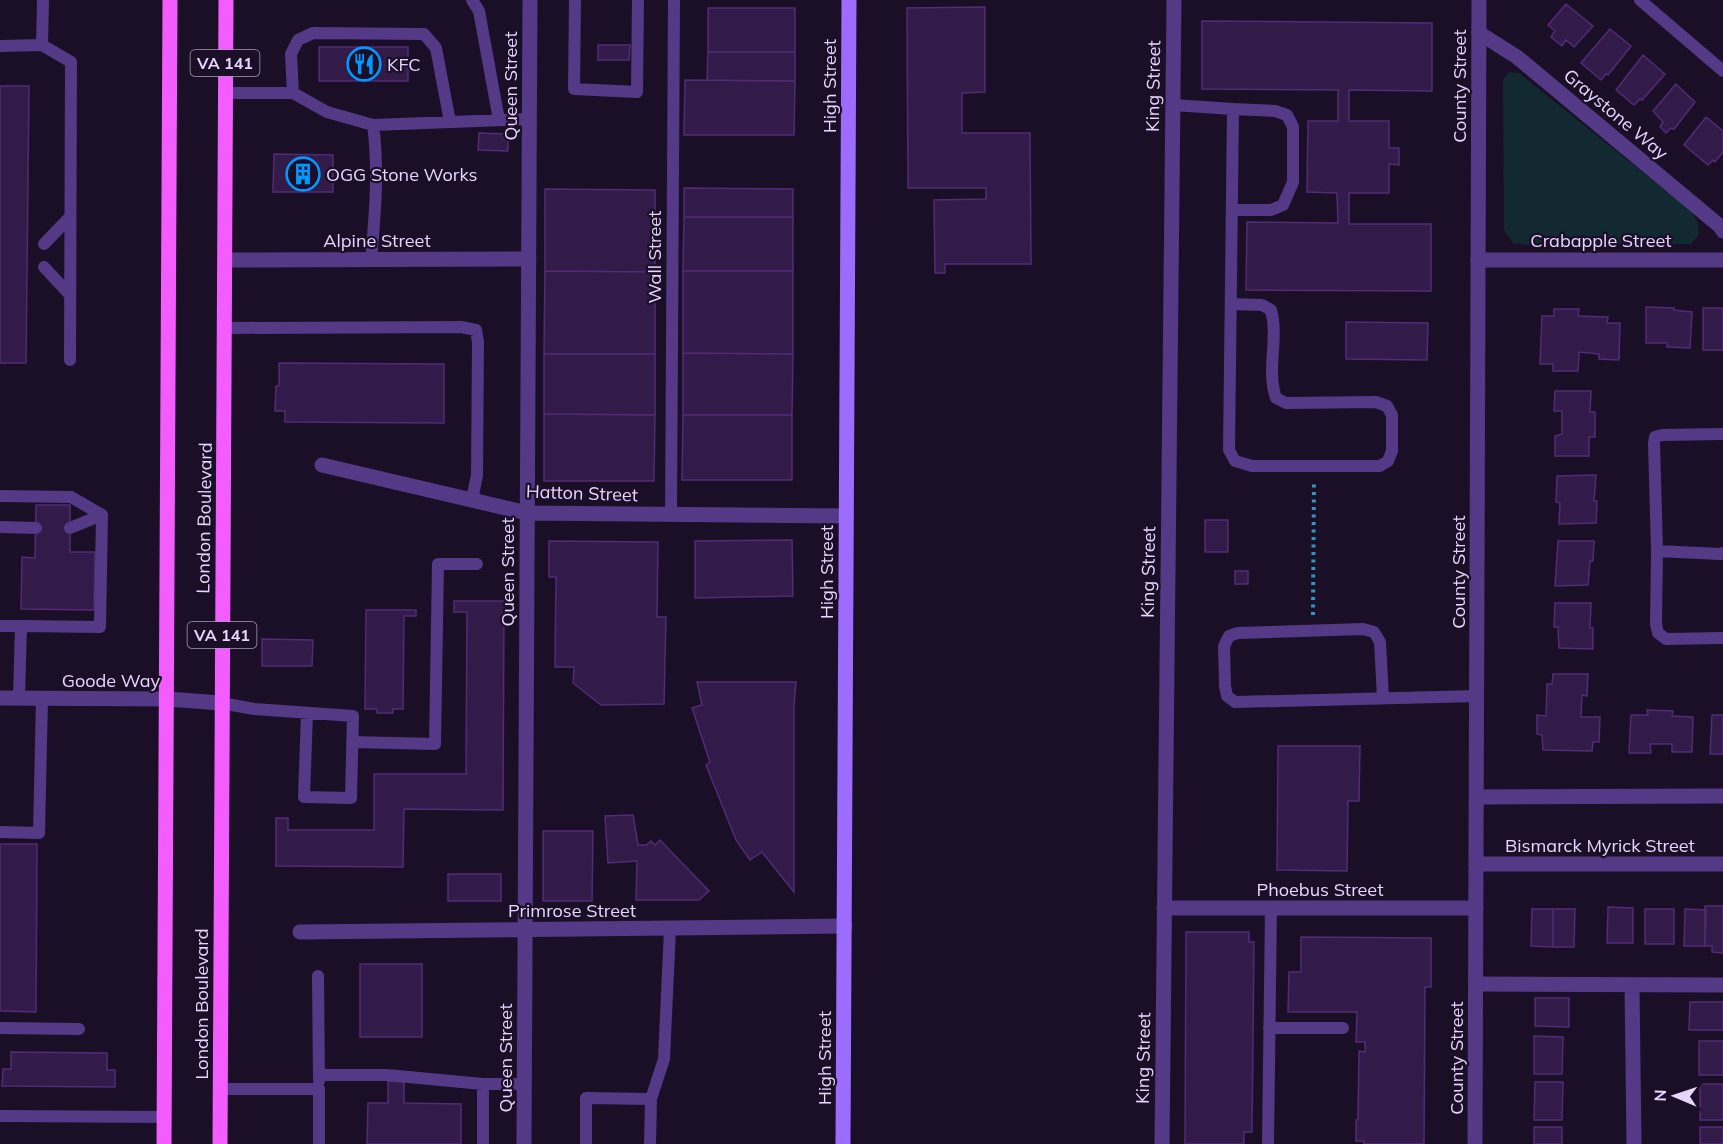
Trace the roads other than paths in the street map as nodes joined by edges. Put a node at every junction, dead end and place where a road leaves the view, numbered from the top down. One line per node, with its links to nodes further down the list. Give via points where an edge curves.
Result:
1 (43, 0): 14 (lane)
2 (170, 0): 61 (main road, London Boulevard / VA 141)
3 (226, 0): 17 (main road, London Boulevard / VA 141)
4 (472, 0): 22 (lane, via 479,11)
5 (530, 0): 21 (street, Queen Street)
6 (575, 0): 7 (lane, via 574,89 637,92)
7 (638, 0)
8 (674, 0): 44 (lane, Wall Street)
9 (849, 0): 46 (main road, High Street)
10 (1174, 0): 19 (street, King Street)
11 (1479, 0): 13 (street, County Street)
12 (1640, 0): 16 (lane)
13 (1479, 33): 27 (street, Graystone Way, via 1517,57); 32 (street, County Street)
14 (42, 45): 15 (lane); 26 (lane, via 71,62)
15 (0, 46)
16 (1723, 71)
17 (225, 93): 18 (lane); 30 (main road, London Boulevard / VA 141)
18 (293, 93): 23 (lane, via 291,54 298,40 313,33 424,34 436,48); 24 (lane, via 327,112)
19 (1173, 105): 20 (lane); 70 (street, King Street)
20 (1233, 110): 25 (lane); 25 (lane, via 1287,115 1293,127 1293,182 1283,205 1271,210)
21 (529, 119): 22 (lane); 29 (street, Queen Street)
22 (499, 120): 23 (lane)
23 (450, 122): 24 (lane)
24 (373, 125): 31 (lane, via 375,216)
25 (1232, 210): 36 (lane)
26 (70, 217): 28 (lane); 35 (lane)
27 (1723, 231)
28 (44, 244)
29 (529, 259): 31 (street, Alpine Street); 43 (street, Queen Street)
30 (225, 260): 31 (street, Alpine Street); 37 (main road, London Boulevard / VA 141)
31 (371, 260)
32 (1478, 260): 33 (street, Crabapple Street); 56 (street, County Street)
33 (1723, 260)
34 (44, 267): 35 (lane)
35 (70, 295): 38 (lane)
36 (1231, 304): 36 (lane, via 1229,450 1235,461 1252,466 1380,466 1388,461 1392,451 1392,415 1387,406 1376,402 1287,403 1276,398 1272,387 1274,322 1270,310 1262,305)
37 (225, 328): 42 (lane, via 476,330 477,475); 62 (main road, London Boulevard / VA 141)
38 (70, 360)
39 (1723, 434): 50 (lane, via 1655,437)
40 (322, 465): 42 (street, Hatton Street)
41 (0, 496): 45 (lane, via 71,497)
42 (472, 500): 43 (street, Hatton Street)
43 (527, 513): 44 (street, Hatton Street); 75 (street, Queen Street)
44 (671, 514): 46 (street, Hatton Street)
45 (102, 515): 49 (lane); 54 (lane, via 100,627)
46 (846, 516): 73 (main road, High Street)
47 (0, 527): 48 (lane)
48 (36, 528)
49 (70, 528)
50 (1657, 551): 51 (lane); 55 (lane, via 1658,633 1666,639)
51 (1723, 552)
52 (477, 564): 64 (lane, via 438,564 435,744)
53 (0, 626): 54 (lane)
54 (21, 627): 58 (lane)
55 (1723, 638)
56 (1477, 696): 59 (lane); 66 (street, County Street)
57 (0, 698): 58 (street, Goode Way)
58 (19, 698): 60 (street, Goode Way)
59 (1383, 698): 59 (lane, via 1235,702 1227,696 1225,687 1224,646 1229,636 1238,633 1363,629 1374,632 1380,642)
60 (42, 699): 61 (street, Goode Way); 67 (lane, via 39,833)
61 (167, 699): 62 (street, Goode Way); 92 (main road, London Boulevard / VA 141)
62 (221, 704): 63 (lane); 88 (main road, London Boulevard / VA 141)
63 (307, 713): 64 (lane, via 353,716); 64 (lane, via 304,797 351,798)
64 (352, 742)
65 (1723, 796): 66 (street)
66 (1477, 797): 68 (street, County Street)
67 (0, 832)
68 (1476, 864): 69 (street, Bismarck Myrick Street); 72 (street, County Street)
69 (1723, 864)
70 (1164, 908): 71 (street, Phoebus Street); 101 (street, King Street)
71 (1271, 908): 72 (street, Phoebus Street); 82 (lane)
72 (1476, 908): 78 (street, County Street)
73 (844, 926): 74 (street, Primrose Street); 100 (main road, High Street)
74 (670, 929): 75 (street, Primrose Street); 90 (lane, via 664,1059)
75 (525, 930): 76 (street, Primrose Street); 87 (street, Queen Street)
76 (300, 932)
77 (318, 976): 85 (lane)
78 (1476, 984): 79 (street); 103 (street, County Street)
79 (1632, 985): 80 (street); 104 (street)
80 (1723, 985)
81 (0, 1028): 84 (lane)
82 (1269, 1028): 83 (lane); 102 (lane)
83 (1343, 1028)
84 (79, 1029)
85 (319, 1075): 86 (lane, via 387,1075); 89 (lane)
86 (483, 1084): 87 (lane); 96 (lane)
87 (525, 1084): 97 (street, Queen Street)
88 (220, 1089): 89 (lane); 94 (main road, London Boulevard / VA 141)
89 (319, 1089): 95 (lane)
90 (651, 1099): 98 (lane, via 586,1098); 99 (lane)
91 (0, 1116): 92 (lane)
92 (164, 1117): 93 (main road, London Boulevard / VA 141)
93 (164, 1144)
94 (220, 1144)
95 (319, 1144)
96 (483, 1144)
97 (524, 1144)
98 (586, 1144)
99 (650, 1144)
100 (843, 1144)
101 (1162, 1144)
102 (1268, 1144)
103 (1476, 1144)
104 (1635, 1144)

